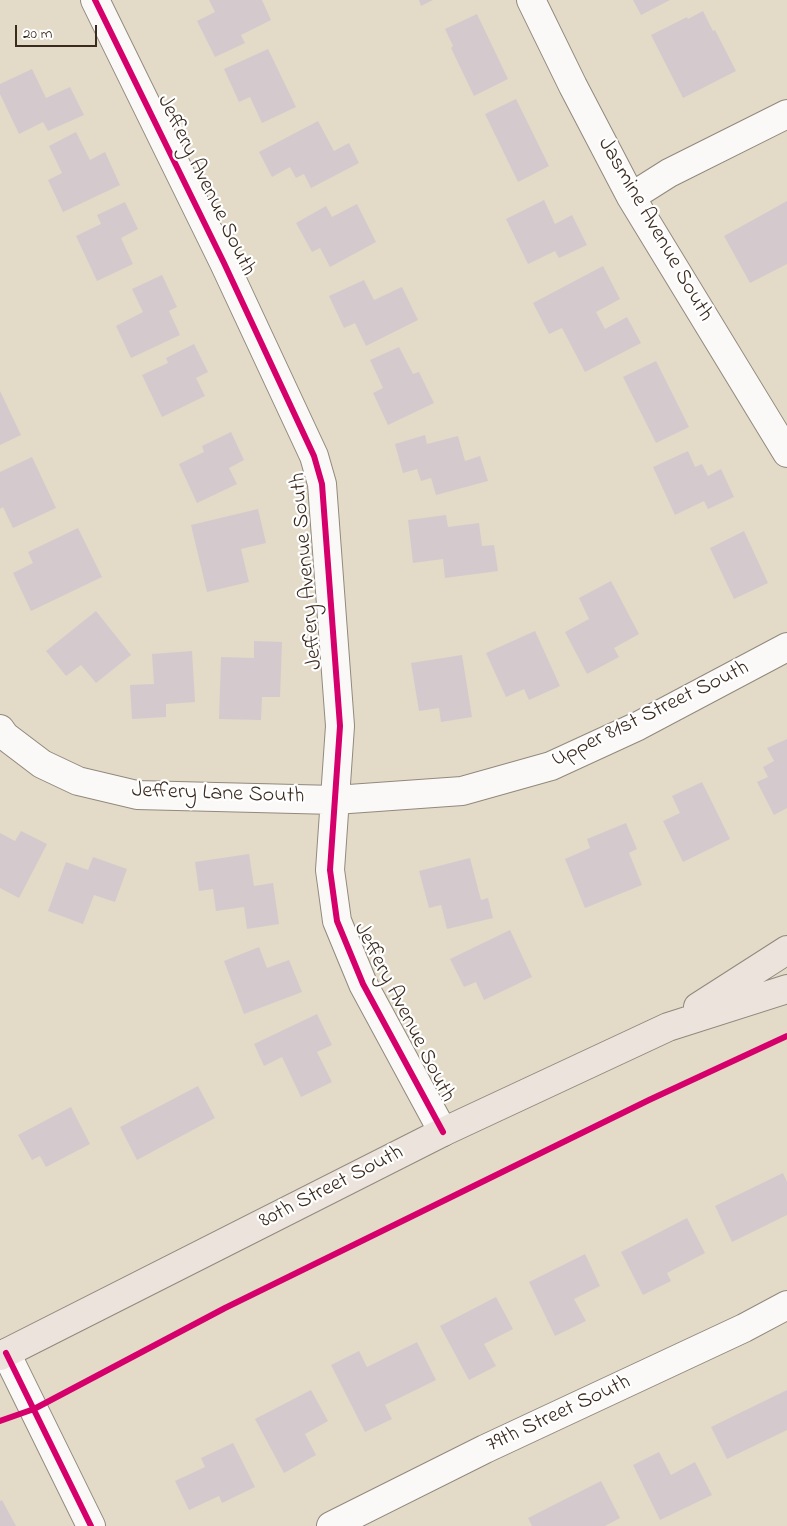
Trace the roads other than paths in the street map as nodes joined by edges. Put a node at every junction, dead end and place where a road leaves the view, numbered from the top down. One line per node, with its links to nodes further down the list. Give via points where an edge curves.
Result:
1 (95, 0): 8 (street, Jeffery Avenue South, via 314,456 322,484 340,726)
2 (531, 0): 4 (street, Jasmine Avenue South)
3 (787, 114): 4 (street, via 669,173)
4 (631, 197): 5 (street, Jasmine Avenue South)
5 (787, 453)
6 (787, 647): 8 (street, Upper 81st Street South, via 638,726 551,766 462,791)
7 (0, 728): 8 (street, Jeffery Lane South, via 5,736 42,764 78,781 138,795)
8 (335, 800): 12 (street, Jeffery Avenue South, via 330,870 337,921 363,984)
9 (787, 950): 11 (main road, 80th Street South)
10 (787, 989): 11 (main road, 80th Street South)
11 (668, 1027): 12 (main road, 80th Street South)
12 (443, 1132): 14 (main road, 80th Street South)
13 (787, 1305): 16 (street, 79th Street South)
14 (3, 1355): 15 (street)
15 (92, 1526)
16 (332, 1526)

